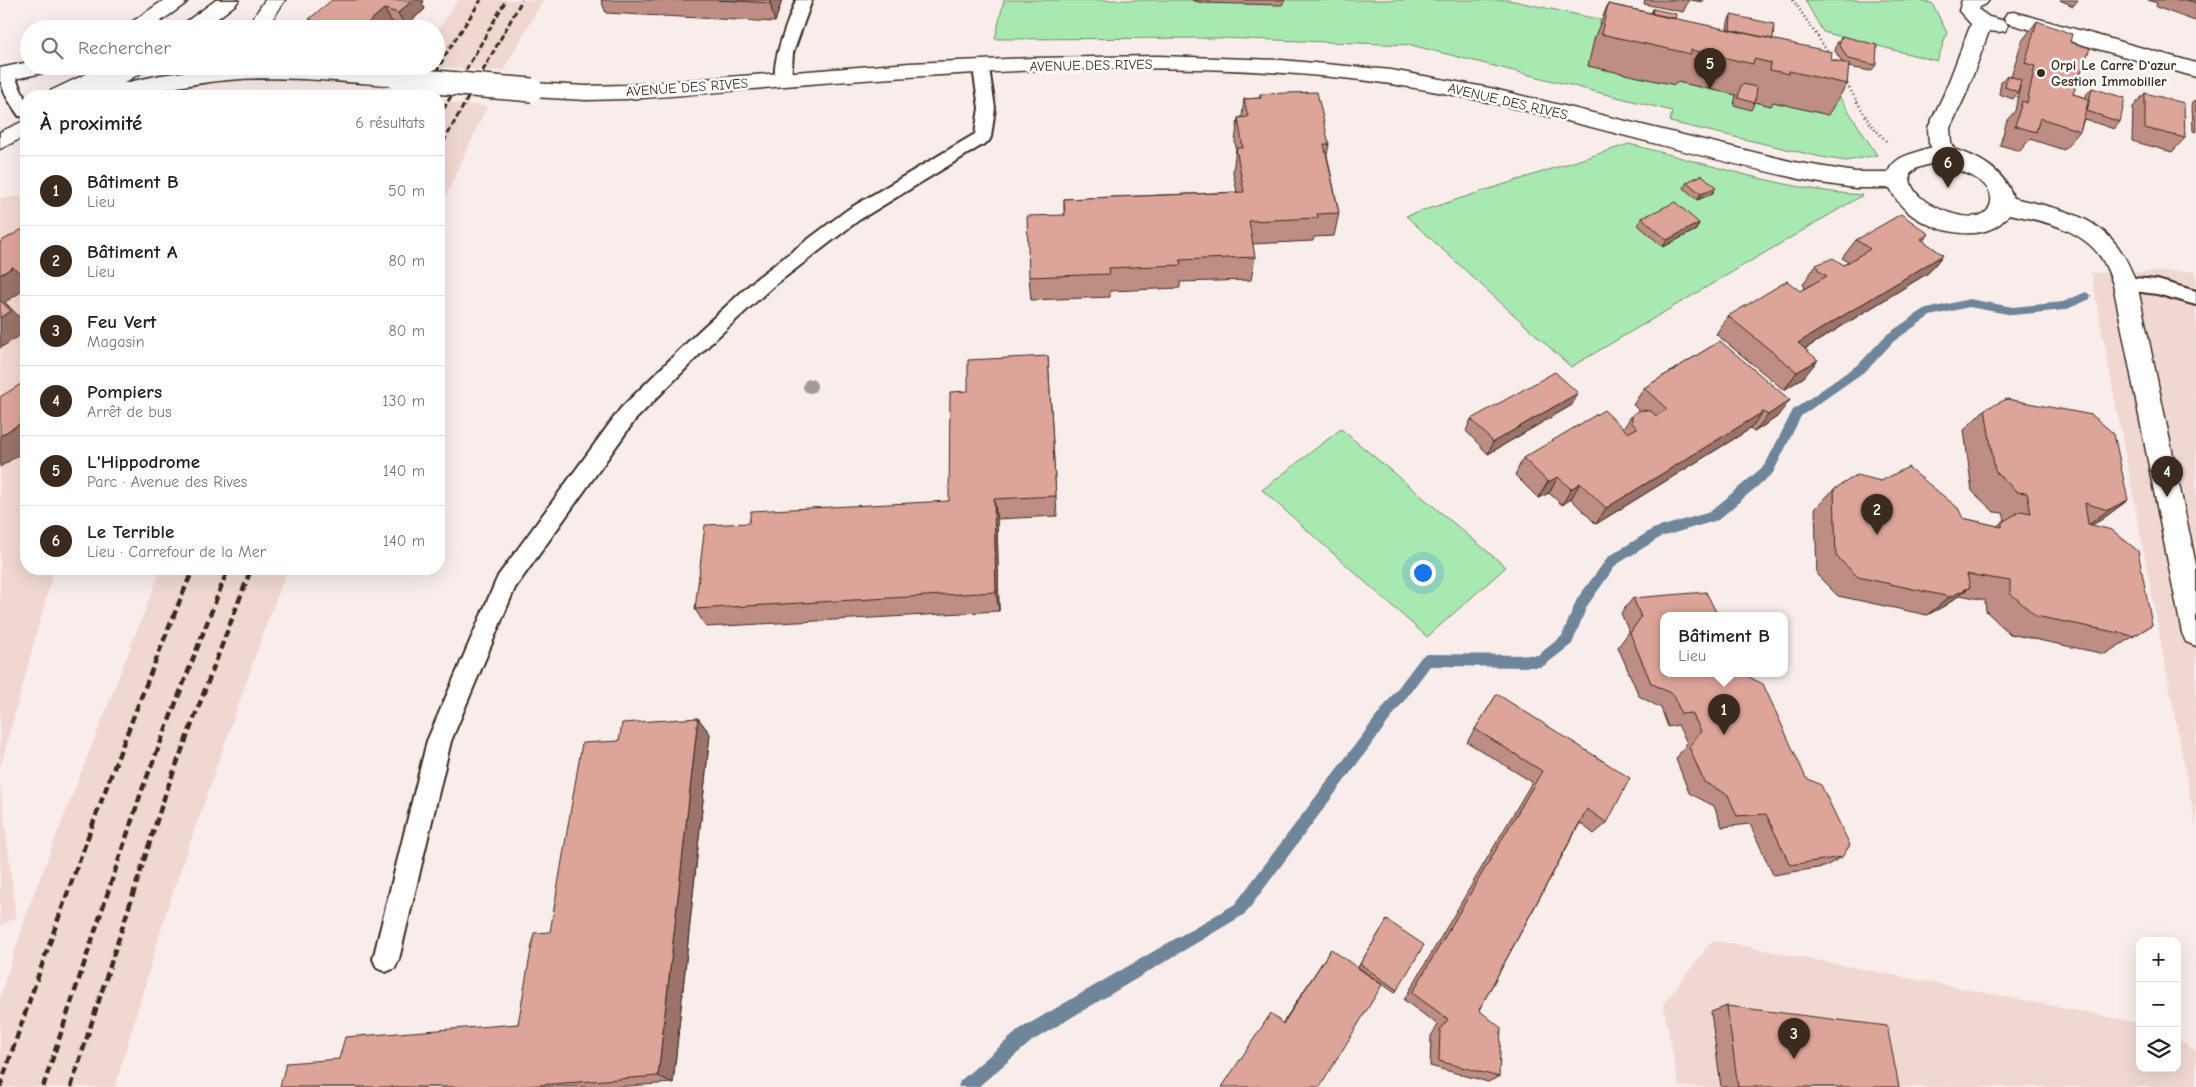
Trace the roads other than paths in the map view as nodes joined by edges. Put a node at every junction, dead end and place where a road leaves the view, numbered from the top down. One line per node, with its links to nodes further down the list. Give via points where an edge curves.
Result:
1 (178, 0): 8 (main road)
2 (229, 0): 9 (main road)
3 (234, 0): 10 (main road)
4 (275, 0): 11 (main road)
5 (804, 0): 21 (lane, via 786,53)
6 (1978, 0): 7 (main road, via 2005,6); 12 (main road, via 1970,4 1969,11)
7 (2014, 18): 12 (main road, via 2001,26); 14 (main road)
8 (149, 20)
9 (202, 20)
10 (223, 20)
11 (262, 20)
12 (1982, 22): 30 (main road, via 1939,128 1940,143)
13 (981, 68): 21 (main road, AVENUE DES RIVES); 31 (main road, AVENUE DES RIVES, via 1077,63 1208,64 1342,71 1476,91 1834,178); 36 (lane, via 987,108 983,137 853,215 764,283 706,336 628,414 506,583 439,741)
14 (2196, 70)
15 (20, 71): 16 (main road)
16 (3, 75): 25 (lane)
17 (102, 75): 22 (main road)
18 (122, 75): 23 (main road)
19 (194, 75): 24 (main road, AVENUE DES RIVES)
20 (346, 75): 21 (main road, AVENUE DES RIVES, bridge, via 590,93)
21 (783, 79)
22 (71, 90)
23 (97, 90)
24 (120, 90)
25 (20, 106)
26 (20, 118): 27 (main road)
27 (0, 122)
28 (20, 123): 29 (main road)
29 (0, 141)
30 (1947, 157): 31 (main road, via 1916,158); 32 (main road, via 1960,160 1985,174 1999,190)
31 (1901, 172): 32 (main road, via 1900,190 1907,200 1931,217 1948,223 1964,226 1992,220 2000,213)
32 (2003, 204): 33 (main road, via 2068,222 2085,231 2104,245 2116,262)
33 (2124, 284): 34 (lane); 35 (main road)
34 (2196, 298)
35 (2196, 633)
36 (386, 959)

